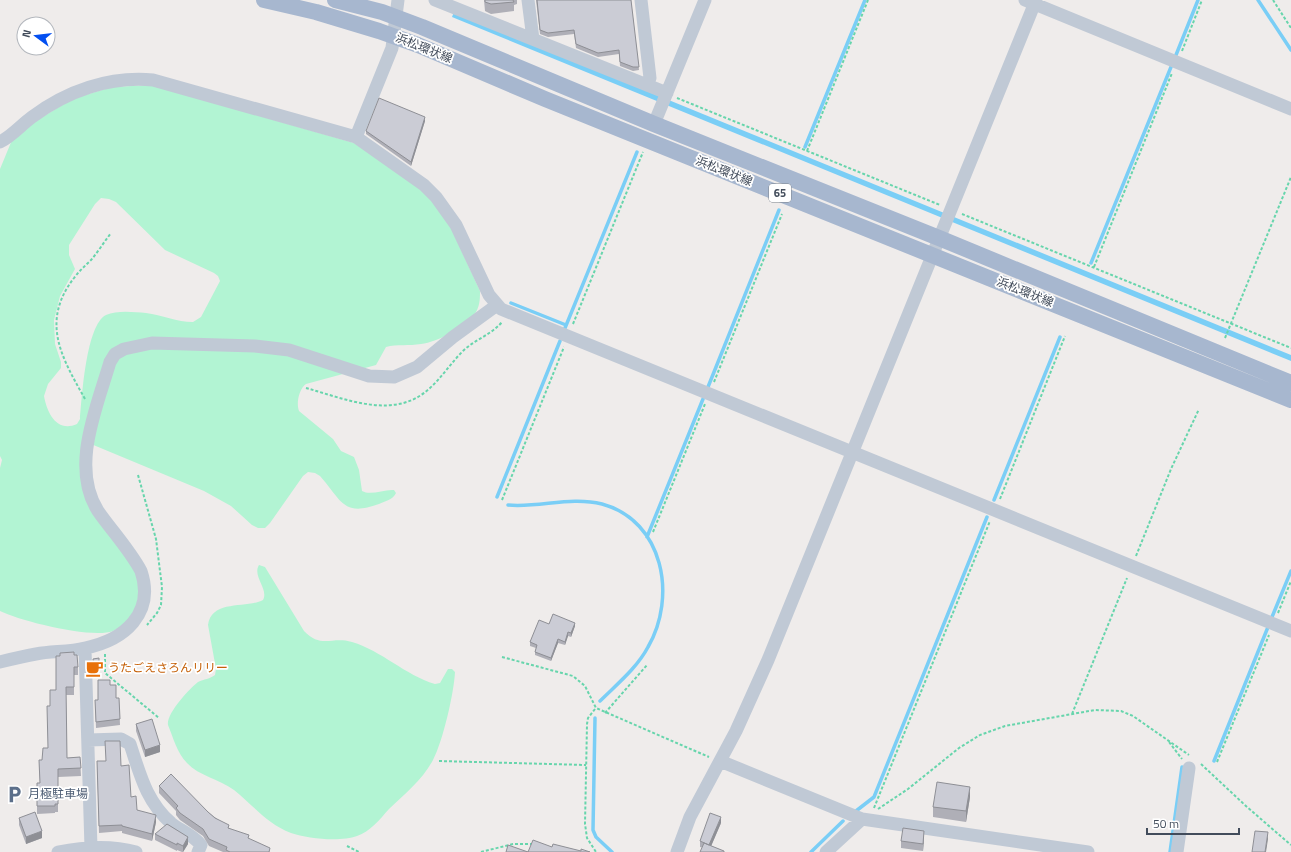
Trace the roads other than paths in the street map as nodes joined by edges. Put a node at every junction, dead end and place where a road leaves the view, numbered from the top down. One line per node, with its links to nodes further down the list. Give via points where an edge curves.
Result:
1 (264, 0): 10 (main road, 浜松環状線 / 65, via 316,12)
2 (335, 0): 9 (main road, 浜松環状線 / 65)
3 (398, 0): 9 (street)
4 (435, 0): 11 (street)
5 (528, 0): 11 (street)
6 (641, 0): 12 (street, via 650,78)
7 (705, 0): 13 (street)
8 (1032, 1): 14 (street); 18 (street)
9 (396, 17): 10 (street); 15 (main road, 浜松環状線 / 65)
10 (394, 36): 16 (street, via 392,48); 19 (main road, 浜松環状線 / 65)
11 (533, 39): 12 (street)
12 (647, 85): 13 (street)
13 (666, 94): 15 (street)
14 (1291, 109)
15 (657, 117): 18 (main road, 浜松環状線 / 65)
16 (356, 137): 17 (street, via 153,80 132,78 70,94 32,117); 20 (street, via 424,184 436,197 456,226)
17 (0, 142)
18 (939, 238): 19 (street); 21 (main road, 浜松環状線 / 65)
19 (932, 256): 22 (main road, 浜松環状線 / 65); 23 (street)
20 (497, 305): 23 (street, via 509,313); 25 (street, via 417,367 394,377 369,376 272,347 152,343 131,347 115,354 110,362 86,456 88,484 98,510 141,571 145,582 145,594 143,605 131,626 105,643)
21 (1291, 383)
22 (1291, 400)
23 (853, 452): 24 (street); 28 (street, via 765,667)
24 (1291, 631)
25 (85, 649): 26 (street, via 37,654); 27 (street)
26 (0, 662)
27 (88, 740): 31 (street); 34 (street, via 122,739 130,744 150,800 173,824 194,836 201,845)
28 (720, 761): 30 (street); 35 (street, via 690,817)
29 (1193, 762): 38 (street)
30 (862, 820): 36 (street); 37 (street)
31 (91, 848): 32 (street); 33 (street)
32 (58, 852)
33 (136, 852)
34 (198, 852)
35 (677, 852)
36 (826, 852)
37 (1088, 852)
38 (1177, 852)

